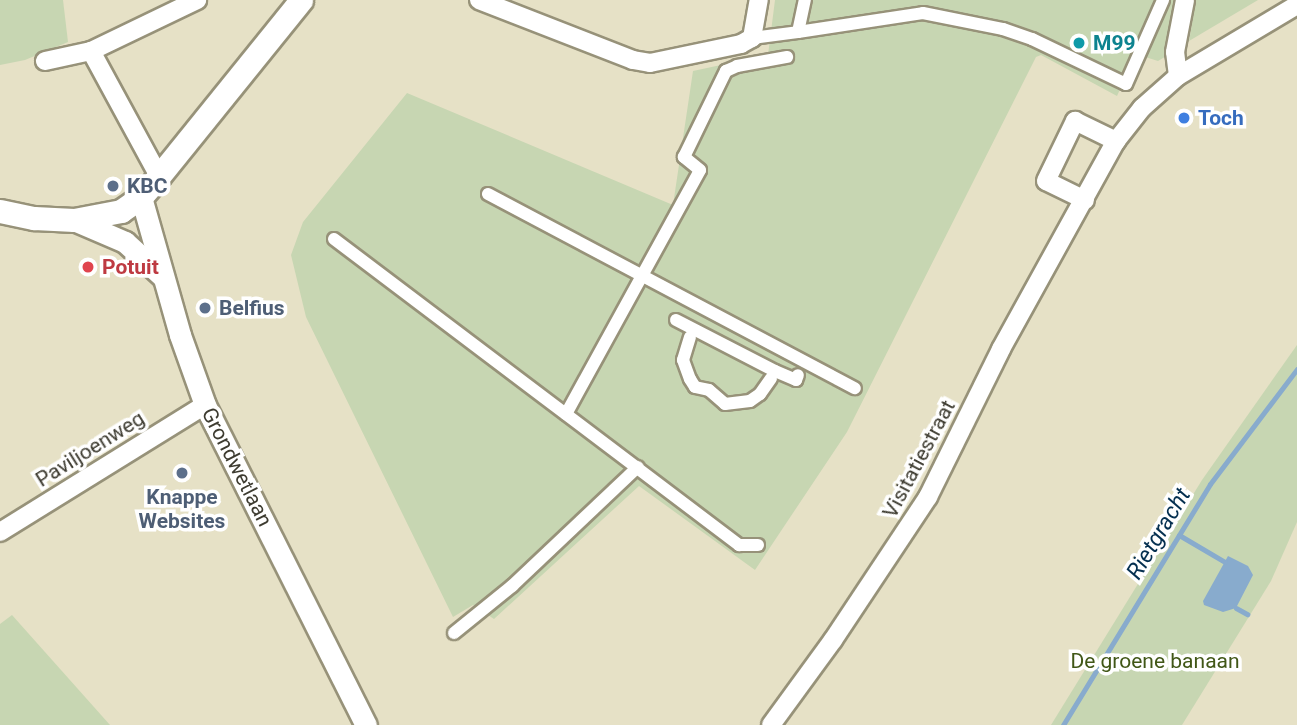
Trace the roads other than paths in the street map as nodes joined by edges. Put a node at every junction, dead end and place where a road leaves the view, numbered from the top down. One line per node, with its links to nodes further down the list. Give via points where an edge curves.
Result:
1 (197, 0): 11 (street)
2 (301, 0): 16 (main road)
3 (479, 0): 10 (street, via 641,63)
4 (759, 0): 10 (street)
5 (805, 0): 9 (street)
6 (1163, 0): 9 (street, via 1126,84 1032,39 923,13)
7 (1185, 0): 14 (street, via 1175,52)
8 (1297, 5): 14 (street, Visitatiestraat)
9 (799, 32): 10 (street)
10 (752, 38)
11 (91, 51): 13 (street); 16 (street)
12 (787, 57): 23 (street, via 726,71 684,157 700,170)
13 (45, 61)
14 (1178, 76): 15 (street, Visitatiestraat, via 1142,108)
15 (1116, 141): 19 (street, Visitatiestraat); 19 (street, via 1075,121 1046,181)
16 (159, 176): 18 (main road)
17 (488, 194): 23 (street)
18 (141, 197): 21 (main road, via 121,211); 24 (street, Grondwetlaan)
19 (1085, 200): 38 (street, Visitatiestraat, via 1001,349 928,497)
20 (0, 211): 21 (main road)
21 (74, 220): 24 (street, via 125,242)
22 (334, 239): 32 (street)
23 (642, 277): 27 (street); 32 (street)
24 (164, 278): 31 (street, Grondwetlaan)
25 (676, 320): 26 (street)
26 (692, 332): 27 (street); 29 (street, via 683,360 690,379 695,387 709,390 725,404 750,401)
27 (744, 342): 28 (street); 29 (street)
28 (802, 367): 29 (street, via 796,380); 30 (street)
29 (773, 374)
30 (855, 388)
31 (205, 405): 34 (street, Paviljoenweg); 37 (street, Grondwetlaan)
32 (566, 414): 33 (street)
33 (638, 467): 35 (street, via 739,545); 36 (street, via 512,586)
34 (0, 532)
35 (758, 545)
36 (454, 633)
37 (366, 725)
38 (771, 725)

